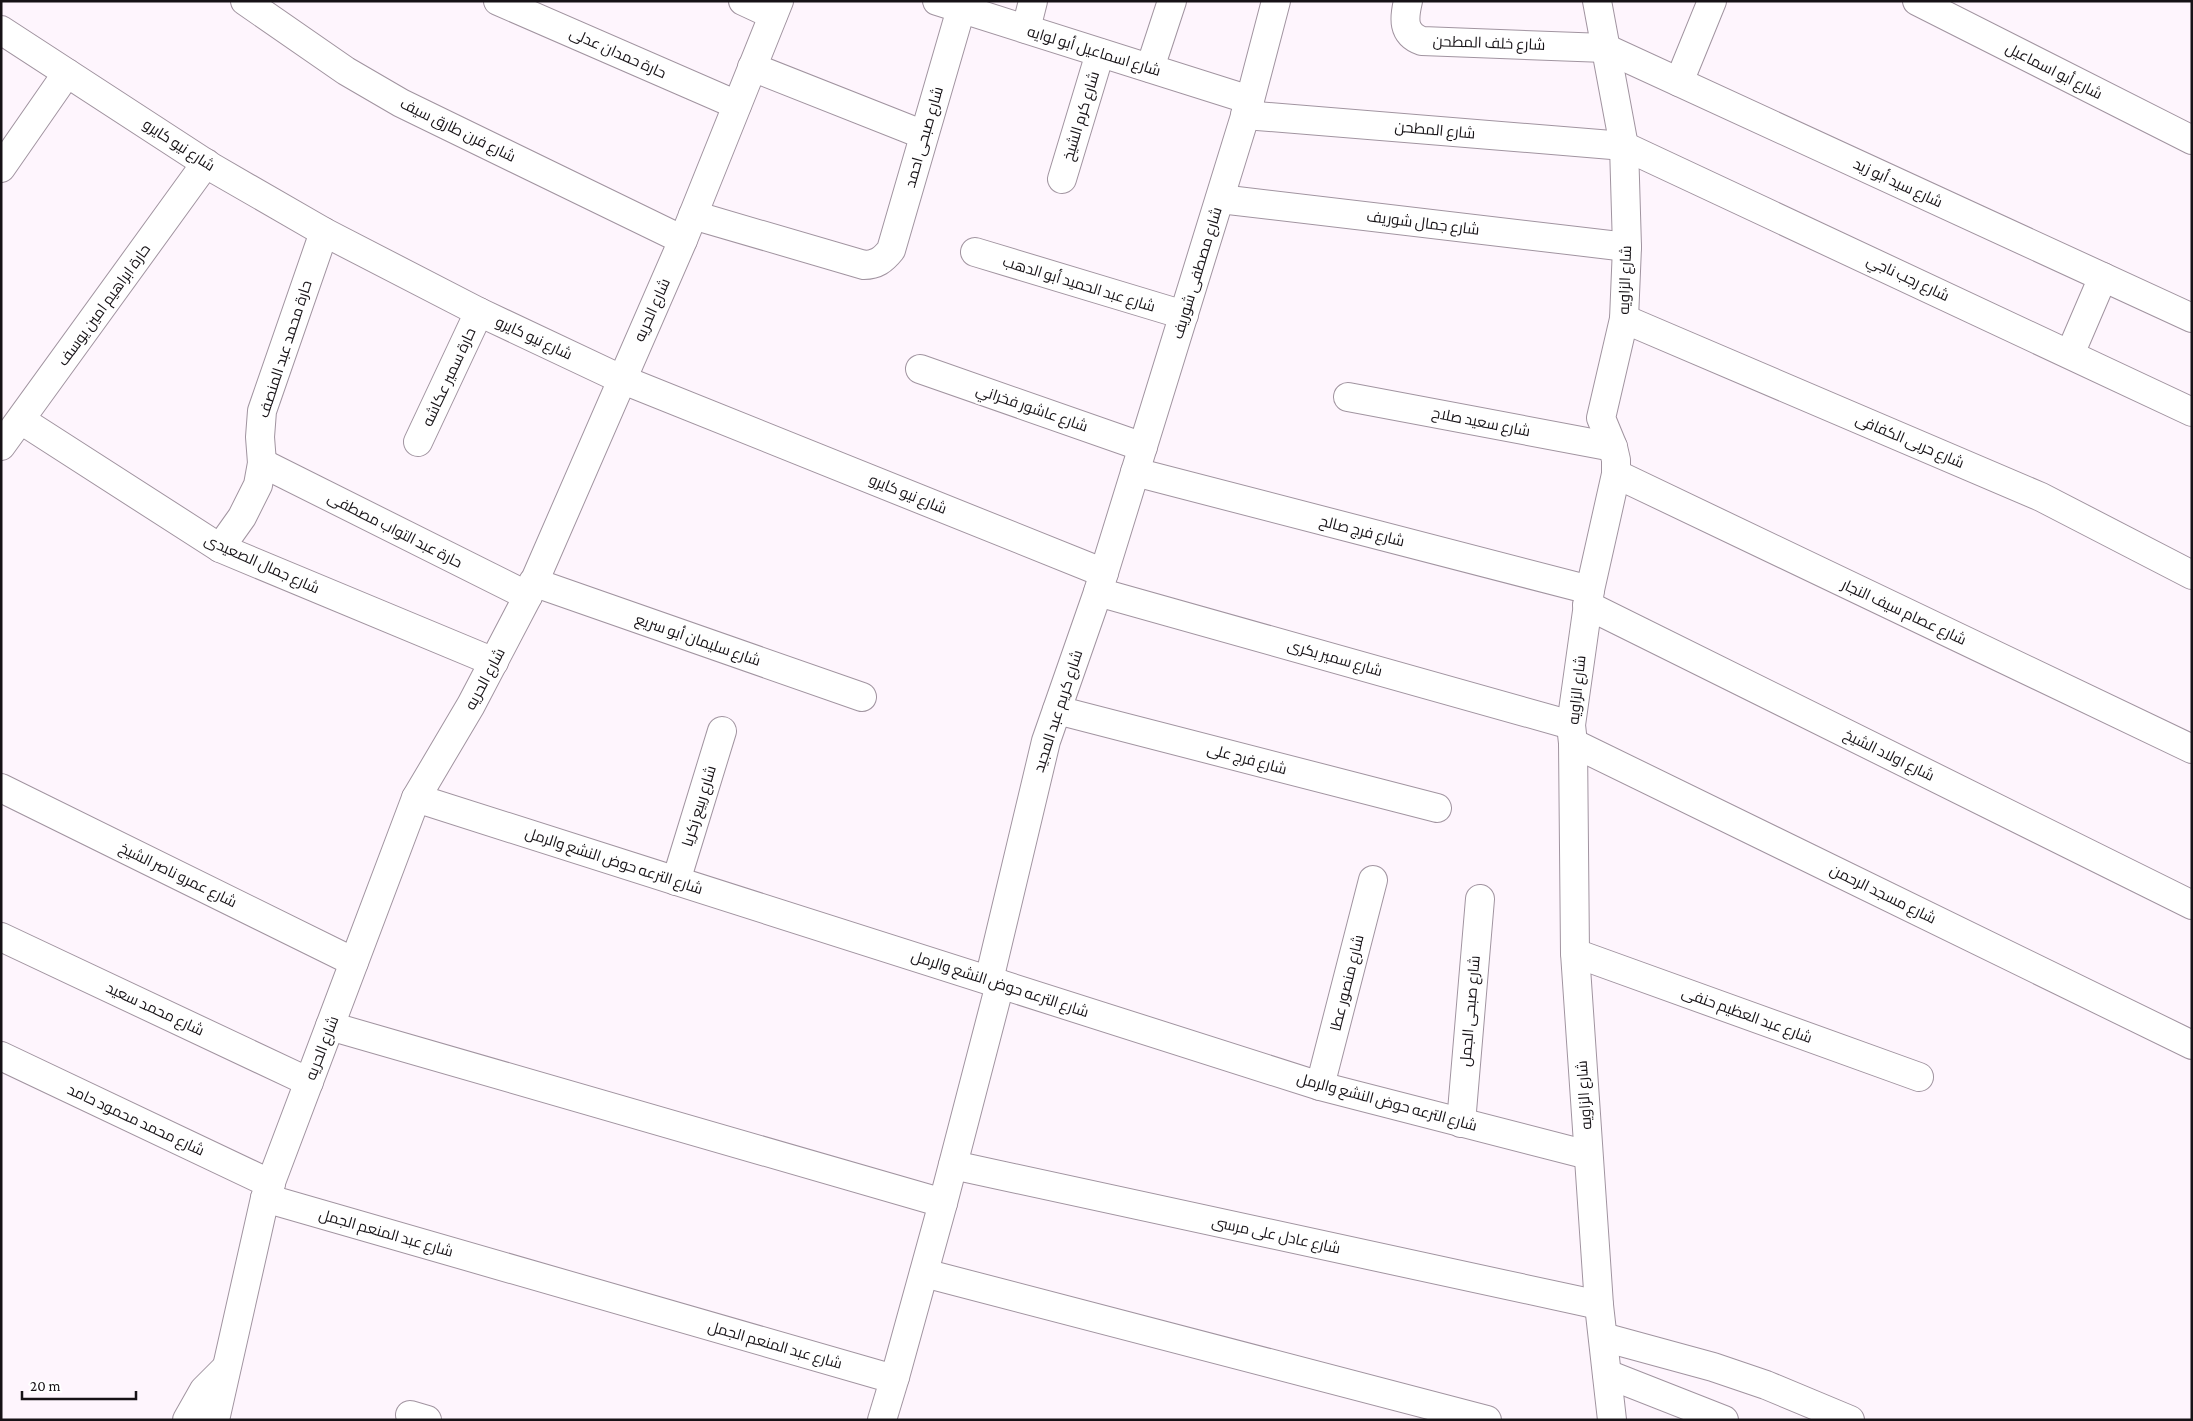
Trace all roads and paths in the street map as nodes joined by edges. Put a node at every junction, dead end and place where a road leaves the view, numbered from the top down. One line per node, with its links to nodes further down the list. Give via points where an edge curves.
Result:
1 (498, 1): 21 (street, حارة حمدان عدلى)
2 (743, 1): 12 (street)
3 (1033, 1): 13 (street)
4 (1172, 1): 18 (street)
5 (1276, 1): 22 (street, شارع مصطفى شوريف)
6 (1408, 1): 15 (street, شارع خلف المطحن, via 1404,20 1406,27 1409,34 1422,41)
7 (1597, 1): 15 (street, شارع الزاويه)
8 (1712, 1): 20 (street)
9 (1917, 1): 24 (street, شارع أبو اسماعيل)
10 (949, 5): 13 (street, شارع اسماعيل أبو لوايه); 23 (street, شارع صبحى احمد)
11 (260, 6): 30 (street, شارع فرن طارق سيف, via 346,71 401,103)
12 (776, 8): 17 (street, شارع الحريه)
13 (1026, 29): 16 (street, شارع اسماعيل أبو لوايه)
14 (1, 30): 19 (street, شارع نيو كايرو)
15 (1605, 48): 20 (street, شارع سيد أبو زيد); 25 (street, شارع الزاويه)
16 (1100, 53): 18 (street, شارع اسماعيل أبو لوايه); 28 (street, شارع كرم الشيخ)
17 (752, 68): 21 (street, شارع الحريه); 23 (street)
18 (1150, 68): 22 (street, شارع اسماعيل أبو لوايه)
19 (67, 73): 26 (street, شارع نيو كايرو); 27 (street)
20 (1679, 82): 35 (street, شارع سيد أبو زيد)
21 (737, 105): 30 (street, شارع الحريه)
22 (1248, 107): 25 (street, شارع المطحن); 29 (street, شارع مصطفى شوريف)
23 (924, 135): 34 (street, شارع صبحى احمد, via 891,250)
24 (2192, 140)
25 (1624, 146): 32 (street, شارع الزاويه); 40 (street, شارع رجب ناجي)
26 (206, 163): 31 (street, شارع نيو كايرو); 45 (street, حارة ابراهيم امين يوسف)
27 (1, 168)
28 (1062, 179)
29 (1220, 198): 32 (street, شارع جمال شوريف); 37 (street, شارع مصطفى شوريف)
30 (688, 227): 34 (street, شارع فرن طارق سيف, via 864,265); 42 (street, شارع الحريه)
31 (324, 232): 36 (street, شارع نيو كايرو); 50 (street, حارة محمد عبد المنصف, via 262,411)
32 (1627, 247): 39 (street, شارع الزاويه)
33 (975, 252): 37 (street, شارع عبد الحميد أبو الدهب)
34 (880, 262)
35 (2103, 277): 38 (street, شارع سيد أبو زيد); 40 (street)
36 (479, 312): 42 (street, شارع نيو كايرو); 46 (street, حارة سمير عكاشه)
37 (1184, 315): 48 (street, شارع مصطفى شوريف)
38 (2192, 318)
39 (1624, 319): 49 (street, شارع الزاويه, via 1601,418); 54 (street, شارع حربى الكفافى, via 2041,497)
40 (2070, 354): 44 (street, شارع رجب ناجي)
41 (920, 368): 48 (street, شارع عاشور فخراني)
42 (621, 380): 55 (street, شارع نيو كايرو); 56 (street, شارع الحريه)
43 (1348, 397): 49 (street, شارع سعيد صلاح)
44 (2192, 412)
45 (21, 420): 47 (street, حارة ابراهيم امين يوسف); 53 (street, شارع جمال الصعيدى)
46 (418, 442)
47 (1, 446)
48 (1143, 447): 51 (street, شارع كريم عبد المجيد)
49 (1613, 447): 52 (street, شارع الزاويه)
50 (262, 463): 53 (street, حارة محمد عبد المنصف, via 258,485 242,517); 56 (street, حارة عبد التواب مصطفى)
51 (1135, 472): 55 (street, شارع كريم عبد المجيد); 57 (street, شارع فرج صالح)
52 (1616, 474): 57 (street, شارع الزاويه); 63 (street, شارع عصام سيف النجار)
53 (220, 548): 58 (street, شارع جمال الصعيدى)
54 (2192, 575)
55 (1101, 582): 60 (street, شارع كريم عبد المجيد); 62 (street, شارع سمير بكرى)
56 (530, 589): 58 (street, شارع الحريه); 59 (street, شارع سليمان أبو سريع)
57 (1588, 597): 62 (street, شارع الزاويه); 70 (street, شارع اولاد الشيخ)
58 (494, 662): 65 (street, شارع الحريه)
59 (862, 697)
60 (1057, 710): 66 (street, شارع فرج على); 74 (street, شارع كريم عبد المجيد, via 1033,792)
61 (722, 731): 68 (street, شارع ربيع زكريا)
62 (1572, 734): 72 (street, شارع الزاويه); 76 (street, شارع مسجد الرحمن)
63 (2192, 749)
64 (1, 788): 73 (street, شارع عمرو ناصر الشيخ)
65 (416, 798): 68 (street, شارع الترعه حوض النشع والرمل); 73 (street, شارع الحريه)
66 (1437, 808)
67 (1373, 880): 80 (street, شارع منصور عطا)
68 (676, 881): 74 (street, شارع الترعه حوض النشع والرمل)
69 (1480, 899): 81 (street, شارع صبحى الجمل)
70 (2192, 905)
71 (1, 937): 79 (street, شارع محمد سعيد)
72 (1575, 953): 78 (street, شارع عبد العظيم حنفى); 82 (street, شارع الزاويه)
73 (354, 962): 75 (street, شارع الحريه)
74 (995, 982): 80 (street, شارع الترعه حوض النشع والرمل); 83 (street)
75 (330, 1026): 79 (street, شارع الحريه); 85 (street)
76 (2192, 1045)
77 (1, 1056): 84 (street, شارع محمد محمود حامد)
78 (1919, 1077)
79 (309, 1082): 84 (street, شارع الحريه)
80 (1320, 1086): 81 (street, شارع الترعه حوض النشع والرمل)
81 (1461, 1123): 82 (street, شارع الترعه حوض النشع والرمل)
82 (1588, 1155): 87 (street, شارع الزاويه)
83 (953, 1165): 85 (street); 87 (street, شارع عادل على مرسى)
84 (268, 1191): 89 (street, شارع الحريه); 91 (street, شارع عبد المنعم الجمل)
85 (943, 1203): 86 (street)
86 (924, 1273): 91 (street); 95 (street)
87 (1599, 1305): 88 (street, شارع الزاويه)
88 (1603, 1337): 90 (street, شارع الزاويه); 98 (street, via 1713,1367)
89 (227, 1367): 92 (street, via 204,1390); 93 (street, شارع الحريه)
90 (1607, 1374): 96 (street, شارع الزاويه); 97 (street)
91 (894, 1377): 94 (street)
92 (187, 1420)
93 (215, 1420)
94 (882, 1420)
95 (1487, 1420)
96 (1612, 1420)
97 (1724, 1420)
98 (1850, 1420)

